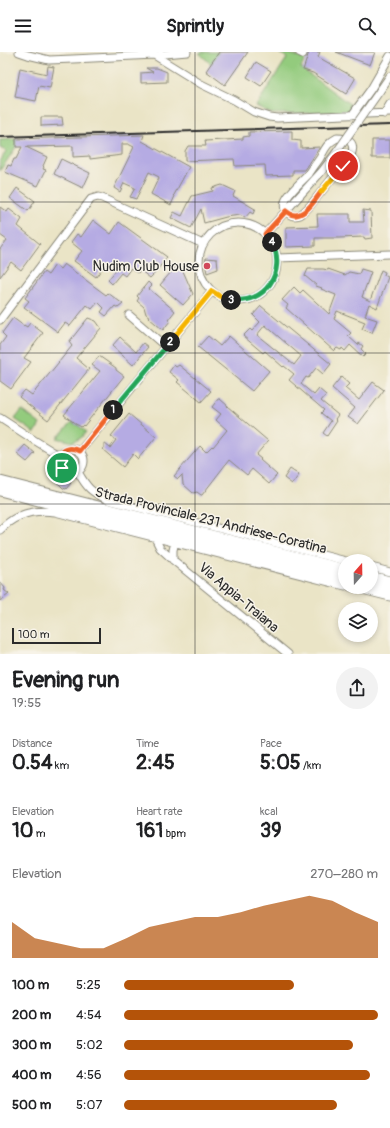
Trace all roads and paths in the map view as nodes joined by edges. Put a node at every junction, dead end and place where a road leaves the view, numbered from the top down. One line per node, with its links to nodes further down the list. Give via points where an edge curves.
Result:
1 (19, 52): 3 (street, via 49,60)
2 (188, 52): 3 (street)
3 (152, 54): 8 (street, via 201,84 254,112 269,117)
4 (390, 56): 8 (street)
5 (390, 76): 9 (street, bridge, via 323,170)
6 (390, 104): 7 (street)
7 (387, 114): 8 (street)
8 (352, 115)
9 (286, 211): 9 (street, via 296,216 309,207 351,155 353,145 350,141 337,138 328,144 309,173 288,196 284,204); 10 (street)
10 (265, 234): 11 (street, via 251,225 235,223 220,227 207,237); 13 (street, via 274,247)
11 (203, 244): 14 (street, via 199,258 200,272); 16 (street, via 102,198 94,197)
12 (390, 254): 13 (street)
13 (277, 258): 14 (street, via 271,284 256,297 243,301 230,300)
14 (212, 291): 17 (street)
15 (129, 315): 17 (street)
16 (0, 320)
17 (166, 347): 19 (street)
18 (0, 418): 20 (street)
19 (80, 451): 20 (street, via 69,448); 21 (street, via 84,462)
20 (60, 456): 21 (street, via 60,464 65,471)
21 (78, 472): 27 (street, via 95,494 108,500)
22 (0, 482): 29 (highway, Strada Provinciale 231 Andriese-Coratina)
23 (0, 490): 32 (highway, Strada Provinciale 231 Andriese-Coratina)
24 (0, 530): 25 (street, via 12,519 23,514 44,510)
25 (154, 536): 26 (street); 28 (street, Via Appia-Traiana, via 160,548)
26 (175, 542): 28 (street); 35 (street)
27 (338, 559)
28 (173, 560): 40 (street, Via Appia-Traiana)
29 (338, 568)
30 (378, 569): 31 (street)
31 (390, 572)
32 (338, 576)
33 (378, 579): 34 (highway)
34 (390, 582)
35 (338, 584)
36 (378, 587): 37 (highway)
37 (390, 590)
38 (378, 594): 39 (street)
39 (390, 597)
40 (288, 654)

